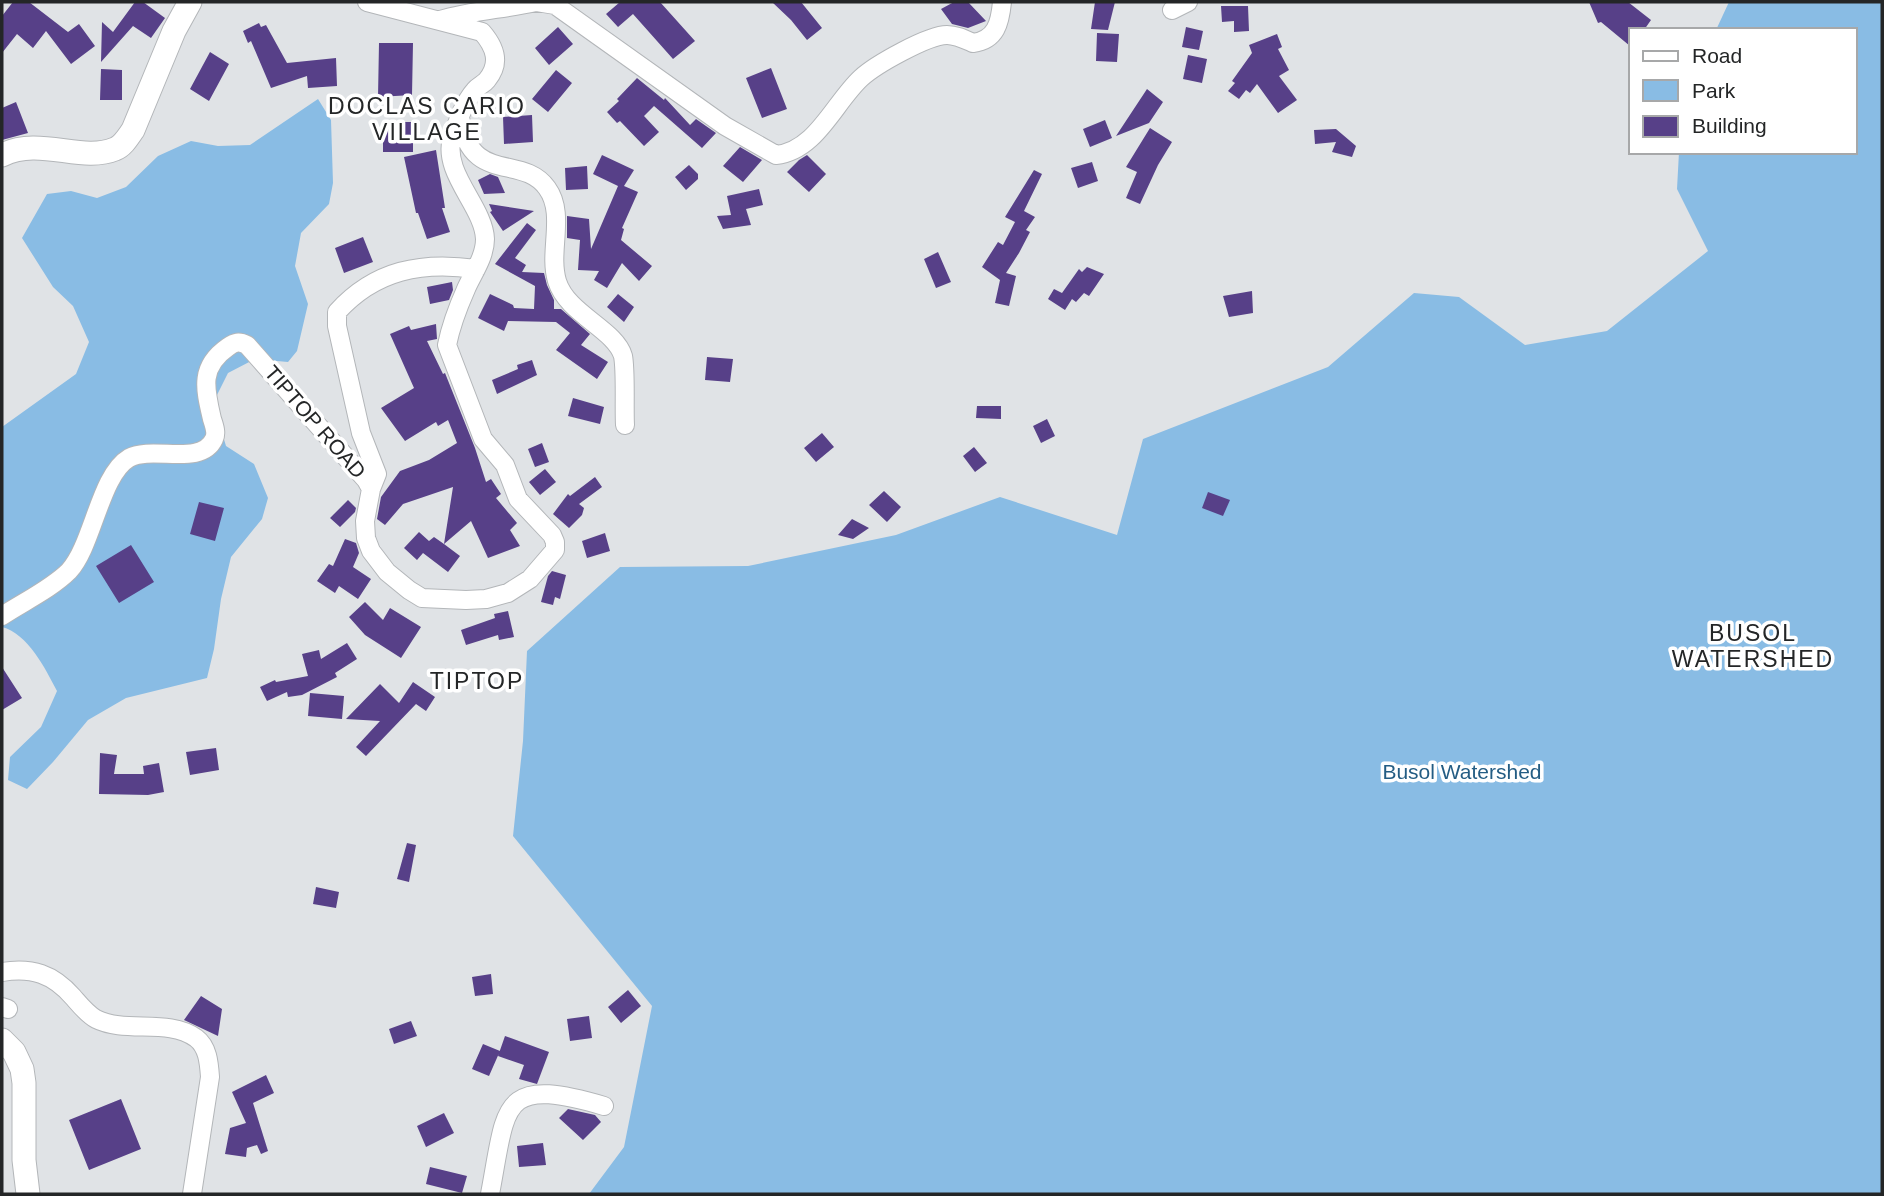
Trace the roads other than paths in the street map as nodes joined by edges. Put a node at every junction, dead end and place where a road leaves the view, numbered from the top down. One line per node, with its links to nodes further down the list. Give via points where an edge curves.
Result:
1 (190, 2): 7 (main road, via 133,130 117,149 100,153 33,148)
2 (367, 2): 5 (street, TIPTOP ROAD)
3 (1002, 2): 4 (street, via 998,26 990,37 973,43 941,36 906,50 863,76 796,151 776,155 725,126)
4 (547, 3): 5 (street)
5 (437, 21): 6 (street, TIPTOP ROAD, via 482,32 493,45 495,65)
6 (460, 117): 8 (street, TIPTOP ROAD, via 451,142 453,162 485,240); 9 (street, via 470,148 481,159 538,179 553,196 552,260 557,283 566,300 615,343 623,356)
7 (2, 155)
8 (476, 269): 10 (street, via 449,265 385,276 337,312 361,433 377,474); 10 (street, TIPTOP ROAD, via 447,345 483,439 505,465 518,499 552,535 555,550 530,579 508,593 486,599 422,598 387,572 371,551 365,521)
9 (625, 425)
10 (371, 489): 11 (street, TIPTOP ROAD, via 358,468 247,345 235,342 222,351 205,377 215,431 211,444 195,454 148,453 126,460 116,471 69,571)
11 (2, 616)
12 (2, 972): 16 (street, via 26,969 50,975 98,1020 177,1031 204,1046 210,1077)
13 (2, 1040): 15 (main road, via 22,1069)
14 (604, 1106): 17 (street, via 544,1093 514,1104 501,1133)
15 (27, 1194)
16 (192, 1194)
17 (490, 1194)

